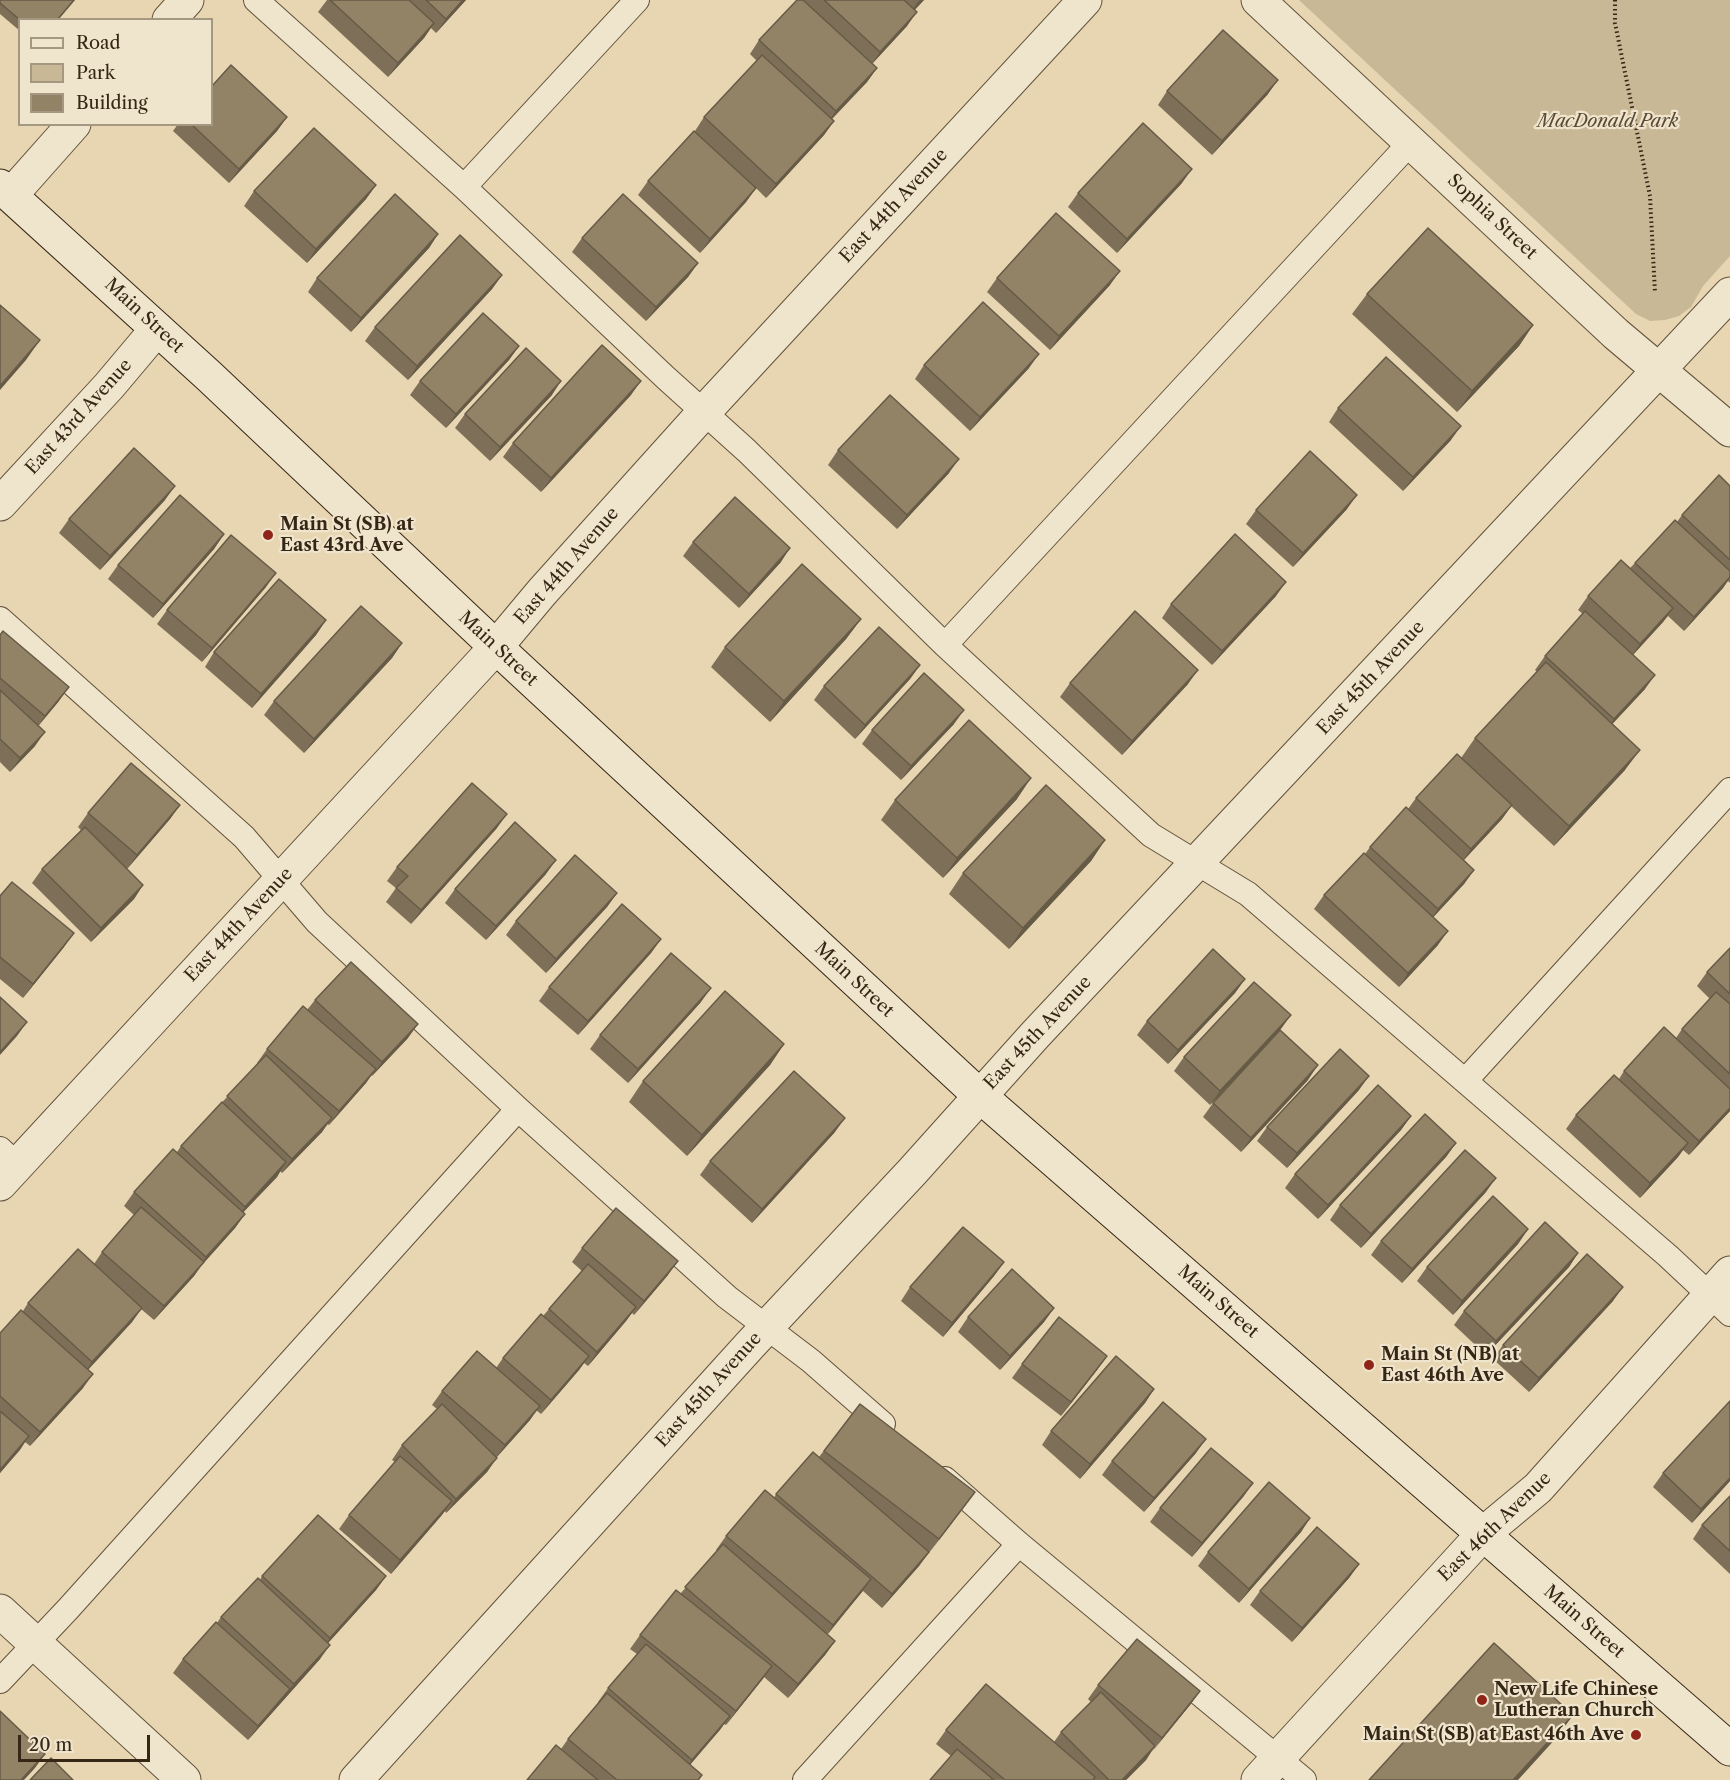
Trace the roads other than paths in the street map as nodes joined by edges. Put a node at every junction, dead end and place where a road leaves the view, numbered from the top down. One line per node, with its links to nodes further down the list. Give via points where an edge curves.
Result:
1 (187, 0): 6 (street)
2 (256, 0): 9 (lane)
3 (637, 0): 9 (lane)
4 (1085, 0): 14 (street, East 44th Avenue)
5 (1258, 0): 8 (street, Sophia Street)
6 (171, 18)
7 (72, 126): 10 (street)
8 (1411, 142): 13 (street, Sophia Street, via 1616,334); 18 (lane)
9 (465, 187): 14 (lane)
10 (6, 191): 12 (street, Main Street)
11 (1730, 294): 13 (street, East 45th Avenue)
12 (157, 329): 16 (street, East 43rd Avenue); 19 (street, Main Street)
13 (1660, 370): 15 (street, Sophia Street); 21 (street, East 45th Avenue)
14 (704, 412): 18 (lane); 19 (street, East 44th Avenue)
15 (1730, 430)
16 (0, 504)
17 (0, 619): 22 (lane, via 244,837)
18 (945, 645): 21 (lane, via 1151,835)
19 (496, 647): 22 (street, East 44th Avenue); 24 (street, Main Street)
20 (1730, 790): 23 (lane)
21 (1197, 864): 23 (lane, via 1248,894); 24 (street, East 45th Avenue)
22 (281, 879): 25 (lane, via 317,922); 26 (street, East 44th Avenue)
23 (1465, 1081): 27 (lane, via 1668,1256)
24 (980, 1096): 28 (street, East 45th Avenue); 31 (street, Main Street)
25 (518, 1109): 28 (lane, via 727,1297); 34 (lane)
26 (6, 1166)
27 (1723, 1294): 31 (street, East 46th Avenue, via 1538,1488)
28 (766, 1327): 29 (lane); 39 (street, East 45th Avenue)
29 (898, 1437)
30 (932, 1468): 32 (lane)
31 (1484, 1533): 36 (street, Main Street); 37 (street, East 46th Avenue)
32 (1019, 1544): 37 (lane); 40 (lane)
33 (0, 1611): 34 (street)
34 (36, 1643): 35 (lane); 38 (street)
35 (0, 1681)
36 (1730, 1749)
37 (1268, 1769): 41 (lane)
38 (184, 1780)
39 (356, 1780)
40 (805, 1780)
41 (1304, 1780)

